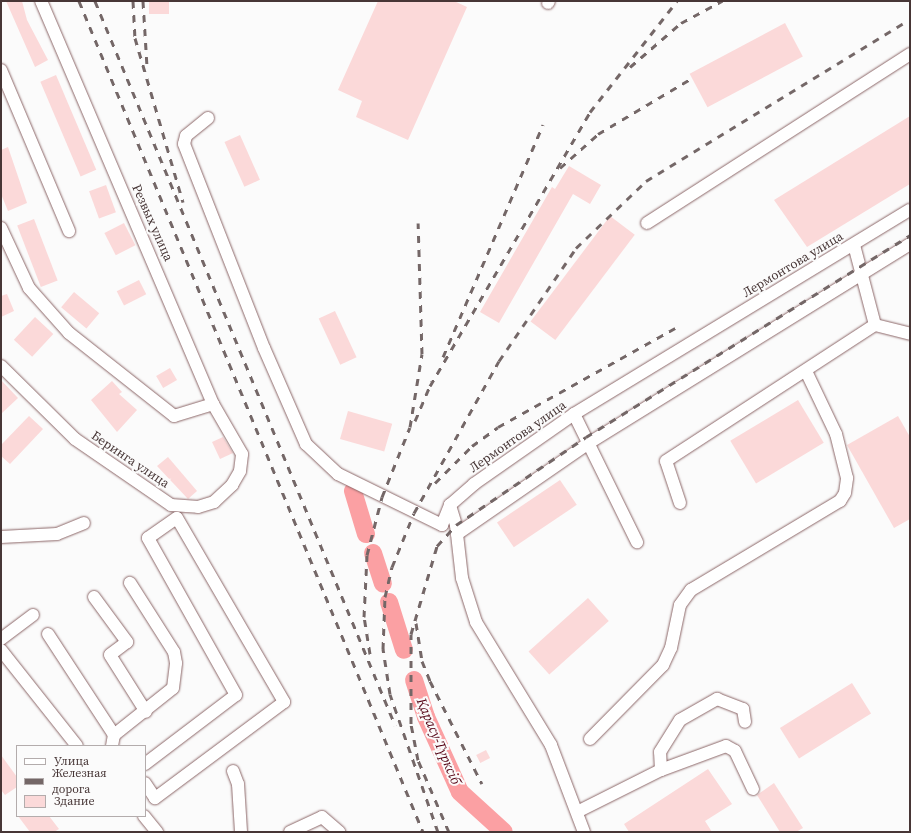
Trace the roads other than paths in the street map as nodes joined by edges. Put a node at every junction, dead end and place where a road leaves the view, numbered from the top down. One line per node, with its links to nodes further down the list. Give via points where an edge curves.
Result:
1 (41, 1): 16 (street, Резвых улица)
2 (910, 54): 6 (street)
3 (1, 70): 8 (street)
4 (208, 118): 21 (street, via 186,136 184,144 266,355 306,444 338,474 435,522 442,525)
5 (910, 210): 10 (street, Лермонтова улица)
6 (647, 223)
7 (1, 228): 16 (street, via 29,288 70,333 174,416)
8 (69, 231)
9 (910, 244): 11 (street)
10 (854, 245): 11 (street); 17 (street, Лермонтова улица)
11 (861, 273): 12 (street); 18 (street)
12 (875, 325): 13 (street); 15 (street)
13 (910, 334)
14 (1, 366): 19 (street, Беринга улица, via 75,439 171,505 198,507 214,502 232,486 240,471)
15 (806, 371): 20 (street, via 666,461); 34 (street, via 836,434 847,478 845,493 840,500 691,590 680,605 671,648 663,665)
16 (213, 404): 19 (street, Резвых улица)
17 (574, 414): 18 (street); 21 (street, Лермонтова улица, via 474,484)
18 (589, 443): 23 (street); 25 (street)
19 (242, 454)
20 (680, 503)
21 (450, 506): 23 (street)
22 (84, 523): 24 (street, via 57,534)
23 (457, 534): 42 (street, via 462,578 476,622 551,745)
24 (1, 537)
25 (637, 542)
26 (130, 583): 32 (street, via 174,652 176,663 173,688)
27 (94, 597): 32 (street, via 127,642 110,655)
28 (33, 615): 30 (street)
29 (48, 634): 35 (street)
30 (1, 639)
31 (1, 650): 36 (street)
32 (146, 712): 35 (street)
33 (745, 722): 38 (street, via 743,709 718,699 680,720 660,752)
34 (590, 739)
35 (113, 741)
36 (76, 745)
37 (146, 763): 40 (street, via 236,695 148,538 177,518 284,702 155,798)
38 (661, 770): 41 (street, via 726,746 734,751); 42 (street)
39 (232, 771): 45 (street, via 238,784)
40 (146, 784)
41 (753, 789)
42 (577, 812): 48 (street)
43 (145, 817): 44 (street)
44 (157, 832)
45 (241, 832)
46 (290, 832): 47 (street, via 322,817)
47 (339, 832)
48 (584, 832)

